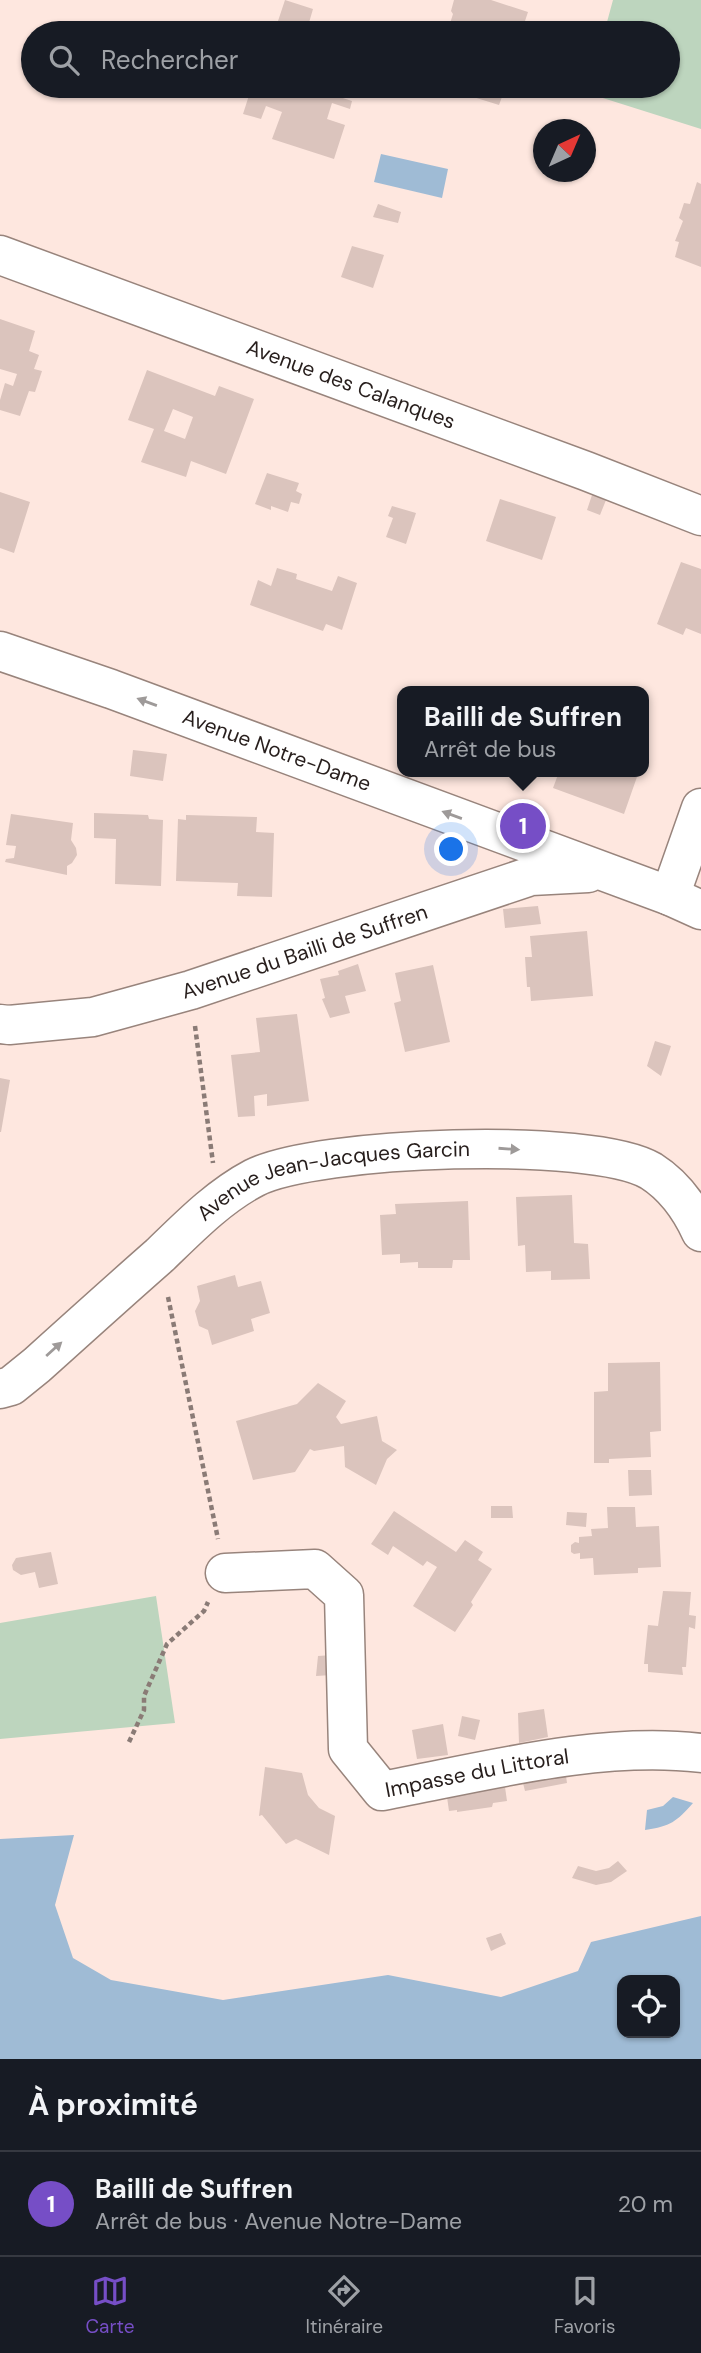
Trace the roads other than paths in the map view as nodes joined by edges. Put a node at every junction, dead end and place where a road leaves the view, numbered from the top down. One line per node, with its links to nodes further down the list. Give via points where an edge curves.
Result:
1 (0, 255): 2 (street, Avenue des Calanques)
2 (701, 516)
3 (0, 652): 5 (street, Avenue Notre-Dame, one-way to 3, via 111,688)
4 (701, 808): 8 (street)
5 (489, 829): 6 (street, Avenue Notre-Dame); 7 (street)
6 (608, 873): 7 (street, Avenue du Bailli de Suffren, via 531,876); 8 (street, Avenue Notre-Dame)
7 (491, 888): 9 (street, Avenue du Bailli de Suffren, via 191,990 93,1017)
8 (685, 903)
9 (0, 1024)
10 (701, 1232): 11 (street, Avenue Jean-Jacques Garcin, one-way to 10, via 37,1365 218,1201 255,1177 293,1165 356,1154 495,1149 612,1157 650,1171 678,1195)
11 (0, 1389)
12 (225, 1573): 13 (street, Impasse du Littoral, via 315,1569 344,1595 348,1749 382,1791 600,1751)
13 (701, 1753)

